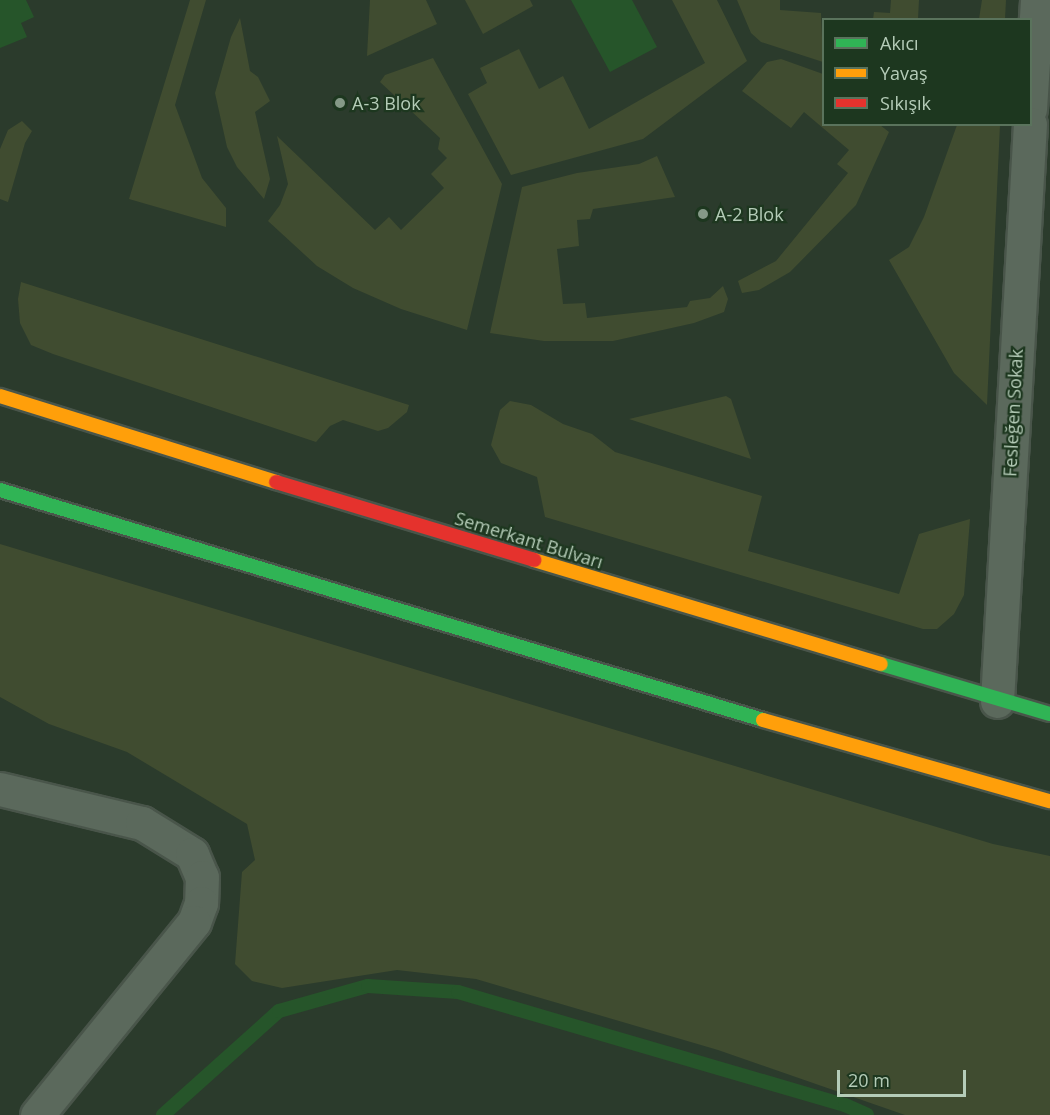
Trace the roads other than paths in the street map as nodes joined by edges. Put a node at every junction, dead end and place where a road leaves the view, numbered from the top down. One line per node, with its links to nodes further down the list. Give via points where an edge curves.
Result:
1 (1037, 0): 2 (street)
2 (1032, 78)
3 (1030, 126): 6 (street, Fesleğen Sokak)
4 (0, 396): 6 (main road, Semerkant Bulvarı)
5 (0, 490): 9 (main road, via 889,758)
6 (997, 701): 7 (main road, Semerkant Bulvarı)
7 (1050, 714)
8 (0, 789): 10 (street, via 142,823 192,854 202,877 201,903 194,922)
9 (1050, 801)
10 (37, 1115)

